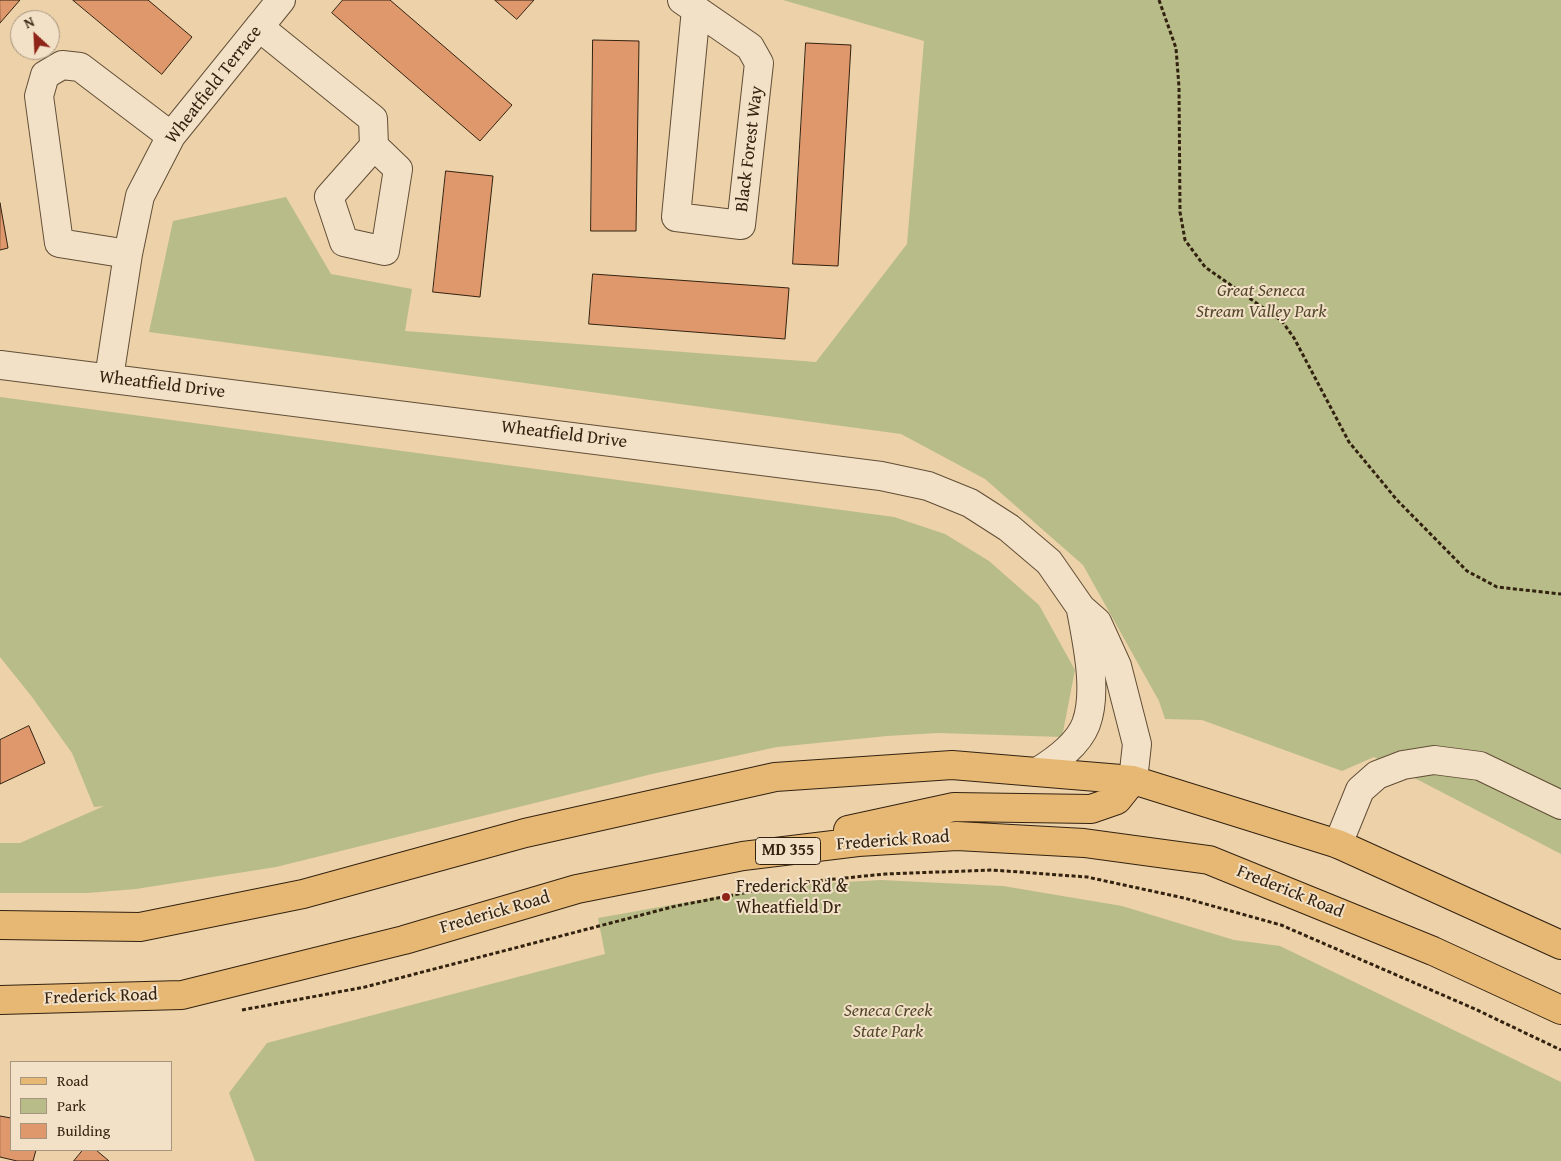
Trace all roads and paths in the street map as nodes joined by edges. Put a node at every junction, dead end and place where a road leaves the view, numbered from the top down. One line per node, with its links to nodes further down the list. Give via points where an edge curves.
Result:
1 (281, 0): 4 (street, Wheatfield Terrace)
2 (1159, 0): 10 (path, via 1176,48 1180,212 1185,240 1205,267 1282,321 1349,442 1397,500 1467,571 1496,587)
3 (689, 5): 3 (street, Black Forest Way, via 750,47 760,63 741,225 676,218)
4 (259, 27): 5 (street, Wheatfield Terrace); 6 (street, via 373,119)
5 (171, 136): 7 (street, Wheatfield Terrace, via 140,196); 7 (street, via 80,68 62,65 45,74 39,96 59,243)
6 (374, 146)
7 (128, 254): 9 (street, Wheatfield Terrace)
8 (0, 365): 9 (street, Wheatfield Drive)
9 (110, 378): 11 (street, Wheatfield Drive, via 871,475 928,486 970,503 1009,528 1049,562)
10 (1561, 594)
11 (1081, 608): 12 (street, Wheatfield Drive, via 1090,675 1086,724 1059,758); 13 (street, Wheatfield Drive, via 1097,622 1120,674 1136,744)
12 (1037, 772): 13 (main road); 17 (main road, via 952,765 774,777 525,833 303,894 140,927)
13 (1133, 780): 15 (main road); 16 (main road, via 1117,800 1091,809 954,807)
14 (1561, 805): 15 (street, via 1480,766 1434,760 1403,765 1377,775 1360,790)
15 (1338, 844): 18 (main road)
16 (743, 856): 19 (main road, Frederick Road / MD 355, via 577,889 404,940 182,995); 20 (main road, Frederick Road / MD 355, via 858,842 956,836 1084,843 1209,860 1433,951)
17 (0, 925)
18 (1561, 945)
19 (0, 1000)
20 (1561, 1010)
21 (237, 1011): 22 (path, via 365,987 676,906 758,890 885,874 992,870 1087,877 1184,898 1281,926 1430,989)
22 (1561, 1050)

